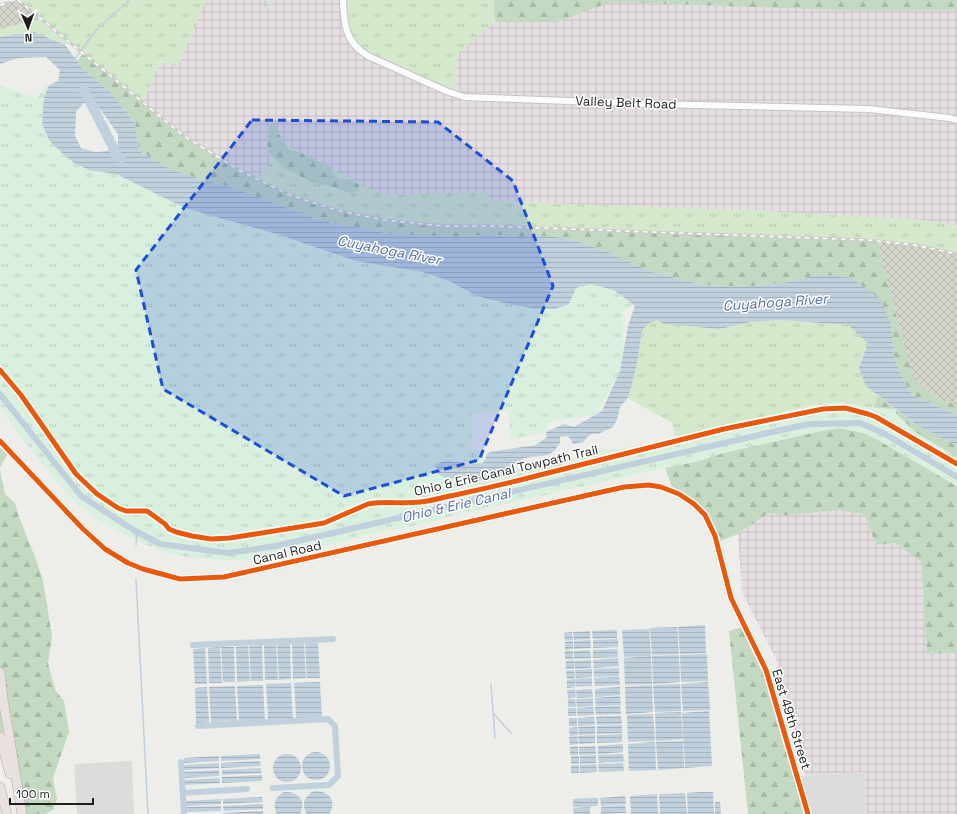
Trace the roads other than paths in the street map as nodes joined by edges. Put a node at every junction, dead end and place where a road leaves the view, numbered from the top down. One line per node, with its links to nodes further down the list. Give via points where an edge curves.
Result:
1 (343, 0): 2 (street, Valley Belt Road, via 344,21 348,34 360,51 464,97 869,109)
2 (957, 120)
3 (0, 441): 4 (street, Canal Road, via 82,529 105,549 143,569 180,579 224,577)
4 (624, 487): 10 (street, East 49th Street, via 661,487 680,494 705,515 715,536 732,598 766,670)
5 (0, 672): 9 (highway)
6 (0, 737): 9 (highway)
7 (0, 787): 8 (highway)
8 (7, 814)
9 (21, 814)
10 (808, 814)

